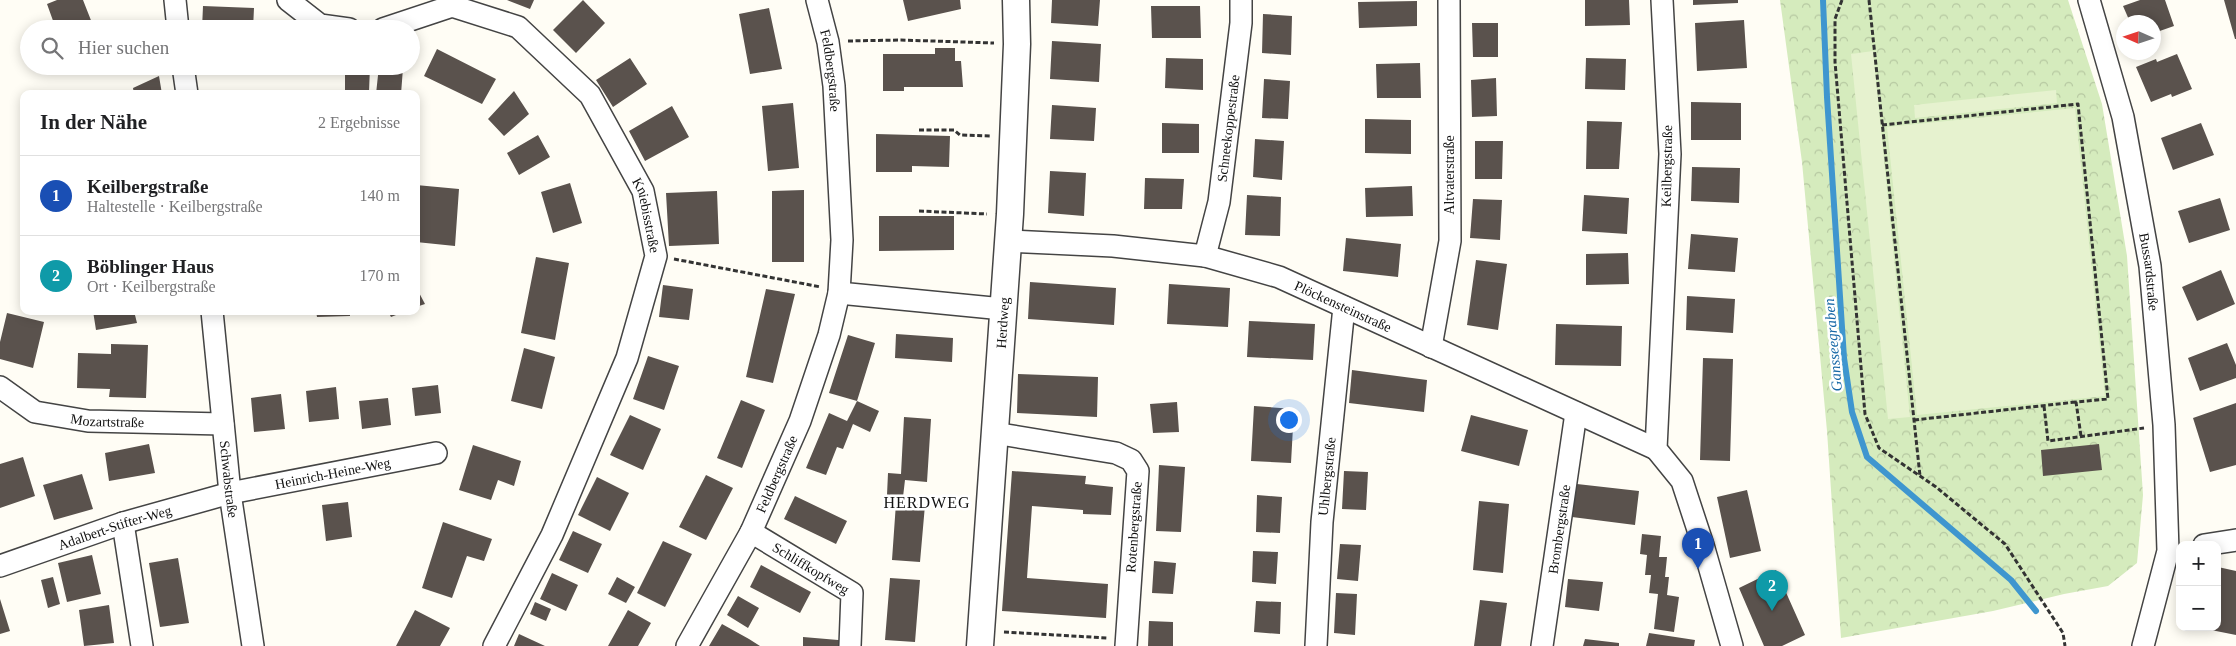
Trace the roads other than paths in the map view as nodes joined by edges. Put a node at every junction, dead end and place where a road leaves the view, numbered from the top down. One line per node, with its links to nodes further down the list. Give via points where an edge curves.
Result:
1 (175, 0): 9 (street)
2 (288, 0): 10 (street)
3 (817, 0): 16 (street, Feldbergstraße, via 828,42 834,86 842,240)
4 (1016, 0): 14 (street, Herdweg, via 1014,137)
5 (1241, 0): 15 (street, Schneekoppestraße, via 1220,202)
6 (1449, 0): 20 (street, Altvaterstraße, via 1450,241)
7 (1662, 0): 25 (street, Keilbergstraße, via 1670,154)
8 (2089, 0): 32 (street, Bussardstraße, via 2123,117 2150,266)
9 (177, 20)
10 (314, 20)
11 (410, 20): 38 (street, Kniebisstraße, via 452,6 518,27 590,94 643,191 656,256 627,358 552,535)
12 (184, 75): 13 (street)
13 (186, 90)
14 (1008, 241): 15 (street, Plöckensteinstraße, via 1113,246); 18 (street, Herdweg)
15 (1205, 256): 17 (street, Plöckensteinstraße, via 1279,277)
16 (840, 293): 18 (street); 29 (street, Feldbergstraße, via 800,421)
17 (1344, 307): 20 (street, Plöckensteinstraße); 41 (street, Uhlbergstraße, via 1322,522)
18 (1003, 309): 24 (street, Herdweg)
19 (212, 315): 23 (street, Schwabstraße)
20 (1431, 348): 22 (street, Plöckensteinstraße)
21 (0, 387): 23 (street, Mozartstraße, via 35,412 44,414 88,421)
22 (1576, 413): 25 (street, Plöckensteinstraße); 42 (street, Brombergstraße)
23 (223, 424): 27 (street, Schwabstraße)
24 (994, 433): 34 (street, Herdweg); 35 (street, Rotenbergstraße, via 1116,453 1131,460 1138,471)
25 (1656, 450): 43 (street, via 1682,480)
26 (436, 453): 27 (street, Heinrich-Heine-Weg)
27 (230, 493): 28 (street, Adalbert-Stifter-Weg); 37 (street, Schwabstraße)
28 (123, 523): 33 (street, Adalbert-Stifter-Weg); 36 (street)
29 (751, 532): 39 (street, Feldbergstraße); 40 (street, Schliffkopfweg, via 852,593)
30 (2236, 540): 31 (street)
31 (2221, 542)
32 (2174, 550): 44 (street, Bussardstraße)
33 (0, 566)
34 (980, 638)
35 (1126, 643)
36 (142, 646)
37 (253, 646)
38 (494, 646)
39 (687, 646)
40 (850, 646)
41 (1316, 646)
42 (1542, 646)
43 (1732, 646)
44 (2143, 646)

